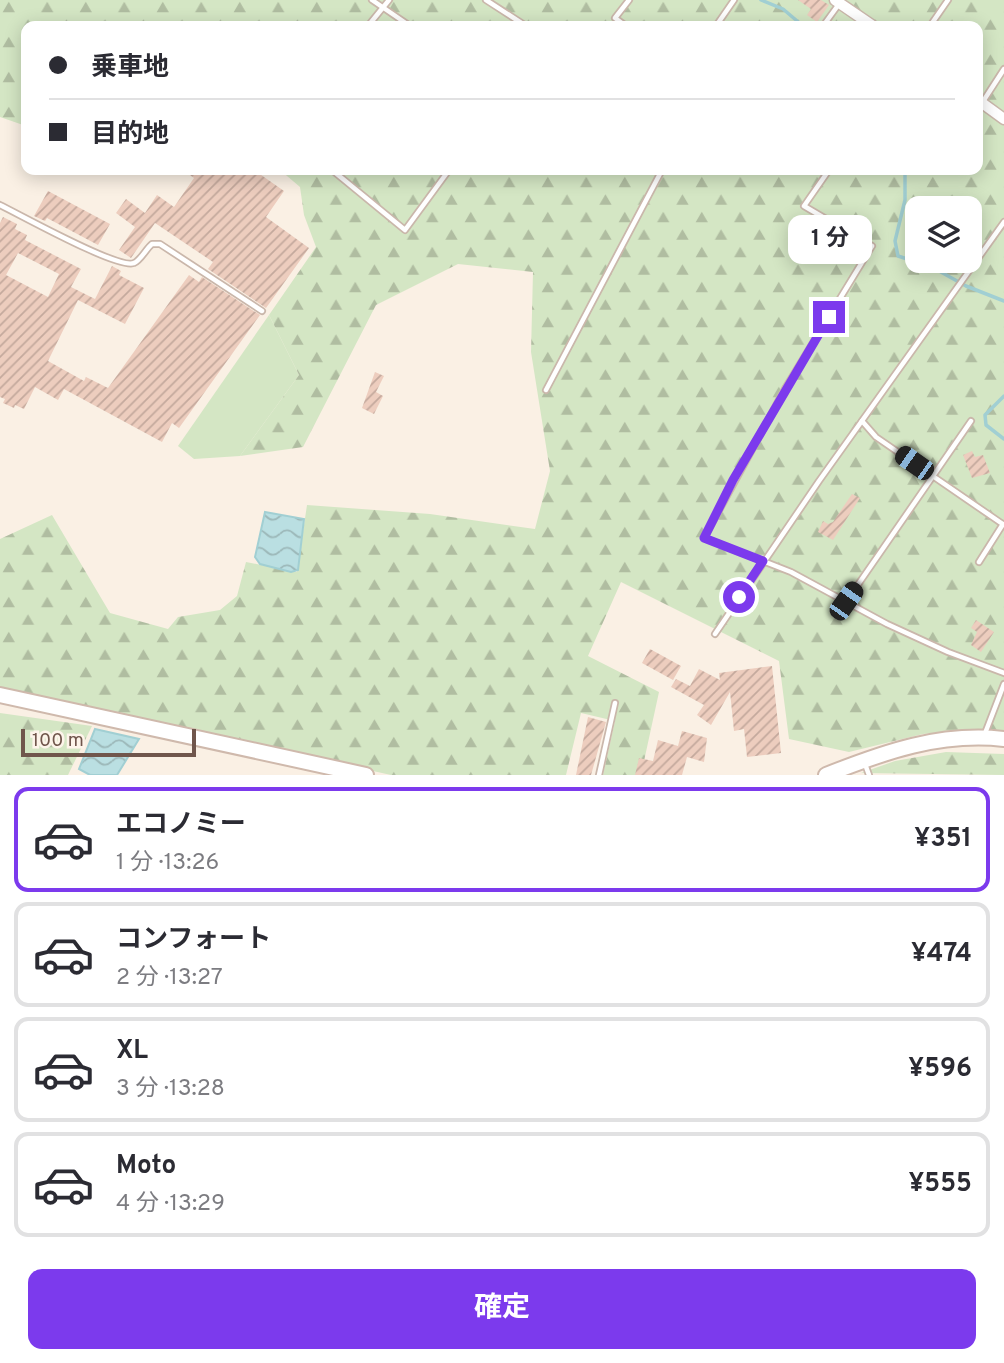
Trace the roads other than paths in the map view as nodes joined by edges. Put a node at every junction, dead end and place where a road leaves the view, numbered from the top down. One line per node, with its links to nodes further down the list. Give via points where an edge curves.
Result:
1 (372, 0): 8 (lane)
2 (389, 0): 8 (lane)
3 (486, 0): 11 (lane)
4 (629, 0): 12 (lane, via 615,18)
5 (734, 0): 13 (lane)
6 (947, 0): 16 (lane)
7 (838, 1): 14 (lane); 15 (street)
8 (383, 8): 9 (lane); 10 (lane)
9 (372, 21)
10 (402, 21)
11 (518, 21)
12 (619, 21)
13 (719, 21)
14 (826, 21)
15 (866, 21)
16 (933, 21)
17 (1004, 69): 18 (lane)
18 (983, 98)
19 (983, 104): 20 (street)
20 (1004, 118)
21 (338, 175): 22 (lane, via 405,230)
22 (445, 175)
23 (659, 175): 28 (lane)
24 (826, 175): 33 (lane, via 804,206 872,246 786,387 704,538)
25 (0, 205): 27 (lane, via 127,265 136,263 152,244 160,244)
26 (1004, 222): 29 (lane)
27 (262, 311)
28 (546, 390)
29 (862, 421): 31 (lane, via 876,437); 33 (lane)
30 (971, 421): 31 (lane)
31 (933, 476): 32 (lane); 35 (lane)
32 (1004, 524): 34 (lane)
33 (763, 561): 35 (lane); 36 (lane)
34 (979, 562)
35 (846, 601): 37 (lane, via 948,652)
36 (715, 634)
37 (1004, 673)
38 (1004, 684): 41 (lane)
39 (1, 696): 44 (street)
40 (615, 704): 45 (lane)
41 (984, 737): 42 (street); 43 (street, via 906,745)
42 (1004, 740)
43 (863, 760): 46 (street); 47 (lane)
44 (366, 775)
45 (599, 775)
46 (826, 775)
47 (869, 775)

